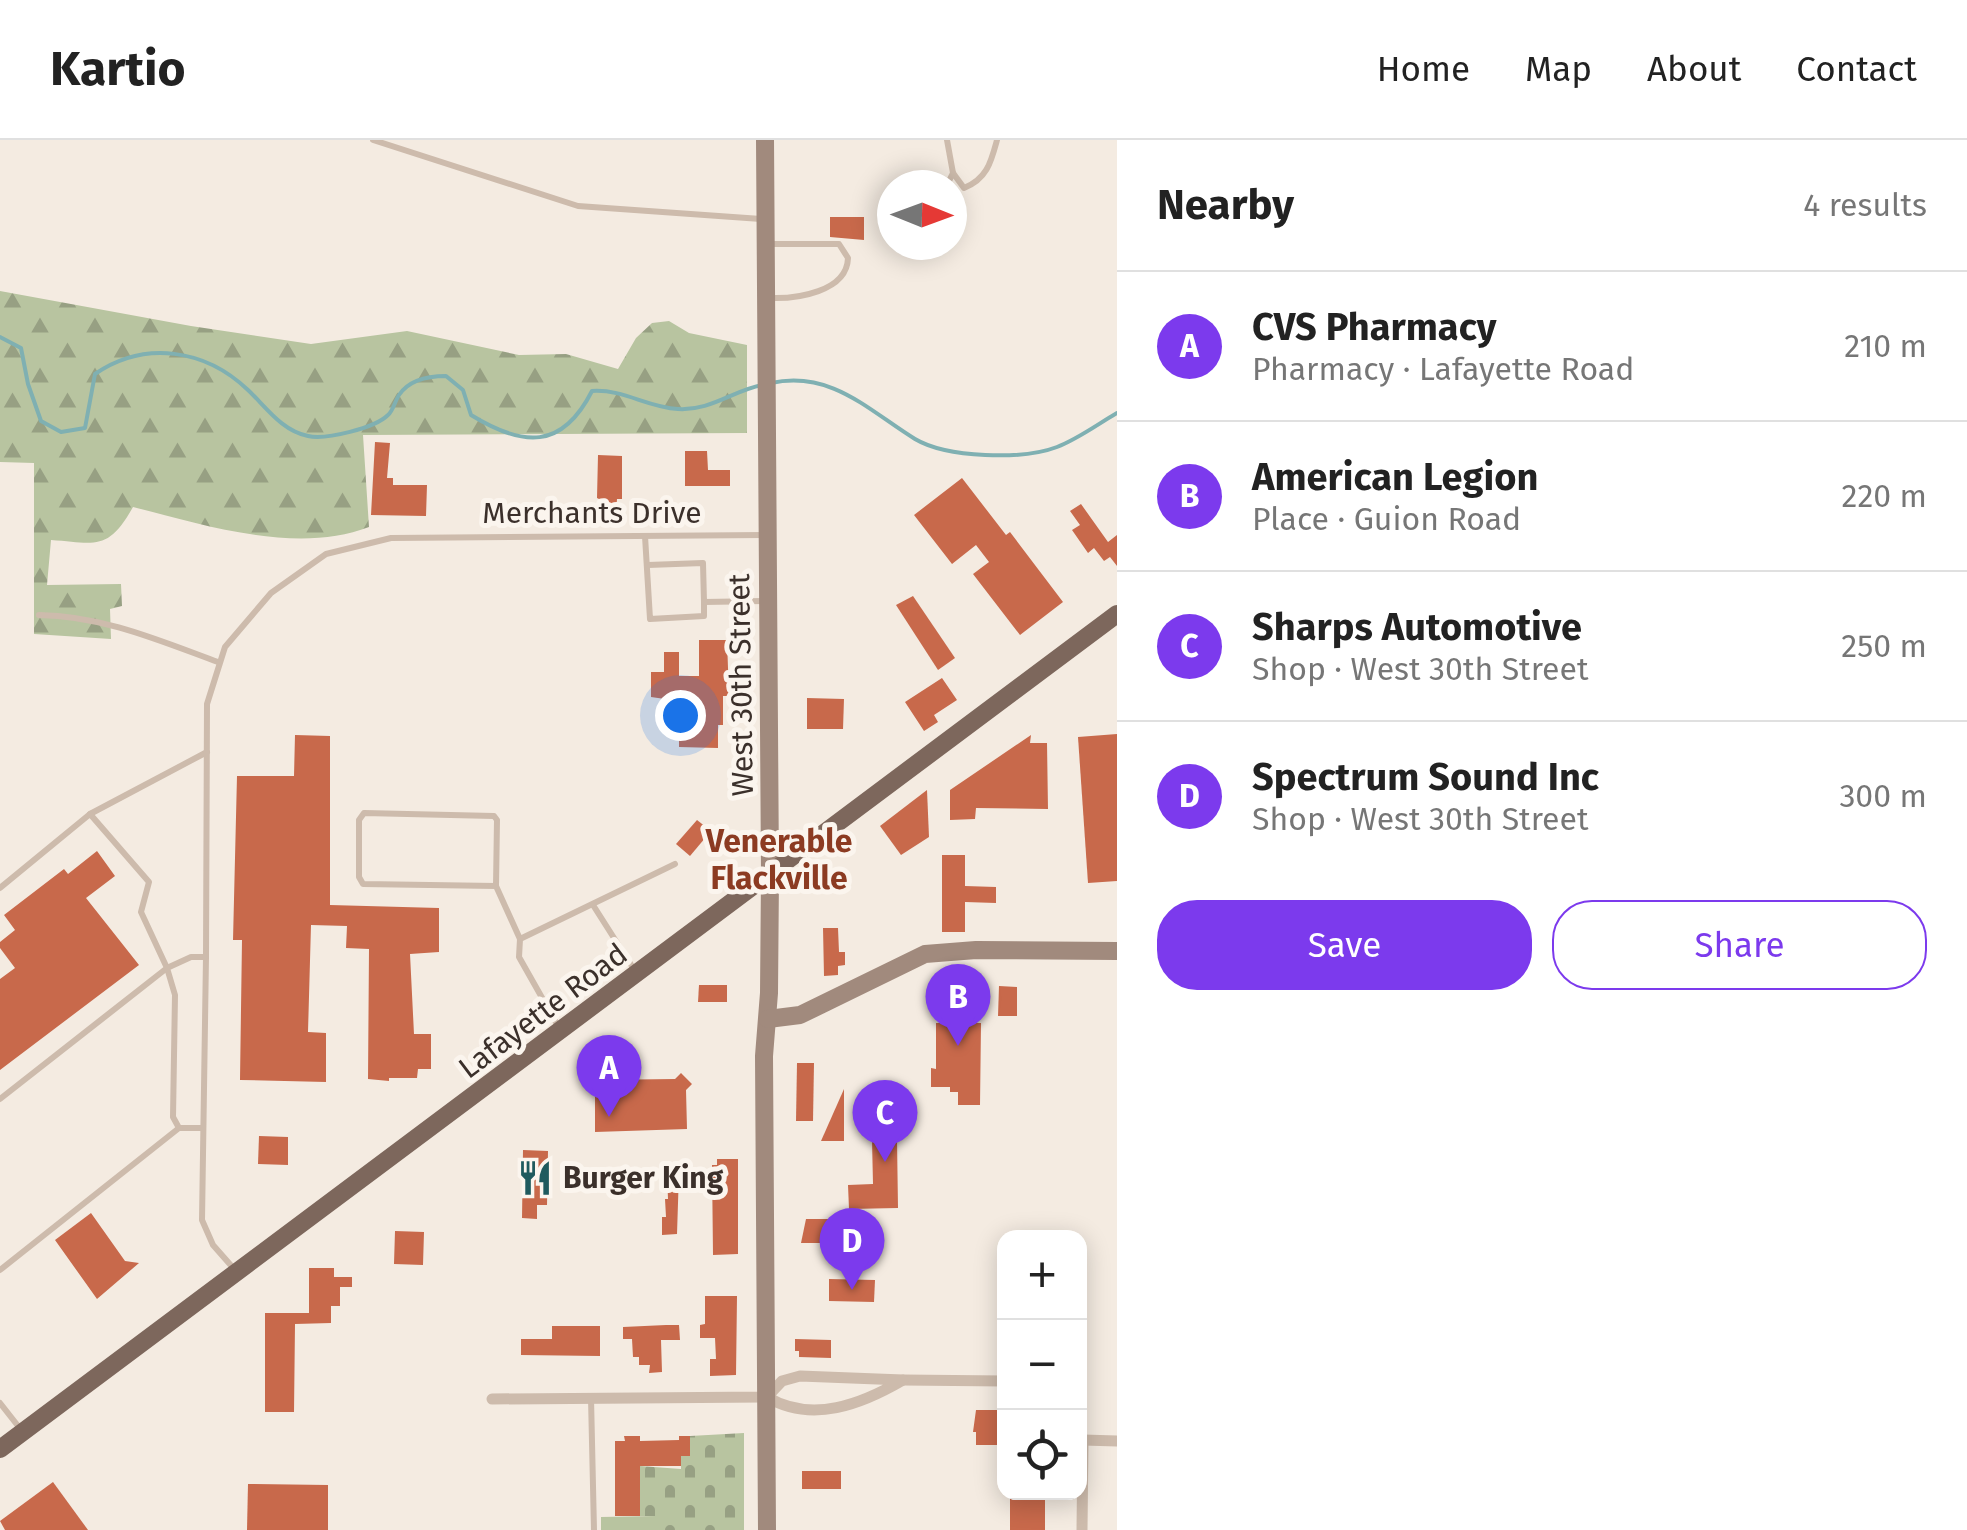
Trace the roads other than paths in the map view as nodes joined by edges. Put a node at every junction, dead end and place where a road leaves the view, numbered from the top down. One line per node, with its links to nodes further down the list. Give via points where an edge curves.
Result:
1 (373, 140): 7 (lane, via 578,206)
2 (765, 140): 7 (main road, West 30th Street)
3 (947, 140): 5 (lane)
4 (997, 140): 6 (lane, via 989,169)
5 (952, 170)
6 (967, 187)
7 (766, 220): 8 (main road, West 30th Street)
8 (766, 244): 9 (main road, West 30th Street); 9 (lane, via 838,244 848,258 832,285)
9 (766, 298): 10 (main road, West 30th Street)
10 (766, 535): 11 (lane, Merchants Drive); 13 (main road, West 30th Street)
11 (645, 536): 12 (lane); 17 (lane, Merchants Drive, via 419,536 326,554 271,593)
12 (648, 566): 14 (lane, via 703,563); 14 (lane, via 650,619 704,616)
13 (768, 601): 14 (lane); 21 (main road, West 30th Street)
14 (704, 602)
15 (1117, 614): 21 (main road, Lafayette Road)
16 (39, 615): 17 (lane, via 128,628)
17 (218, 662): 18 (lane, via 207,704)
18 (207, 752): 19 (lane); 27 (lane)
19 (90, 814): 23 (lane); 28 (lane, via 149,882 141,912)
20 (676, 864): 24 (lane)
21 (770, 876): 29 (main road, Lafayette Road); 30 (main road, West 30th Street)
22 (496, 886): 22 (lane, via 494,816 364,813 359,820 363,884); 25 (lane)
23 (0, 888)
24 (593, 905): 25 (lane); 29 (lane)
25 (520, 939): 31 (lane, via 519,957)
26 (1117, 951): 30 (main road, via 925,954 800,1015)
27 (206, 958): 28 (lane); 34 (lane)
28 (167, 968): 32 (lane); 33 (lane, via 175,996 173,1117)
29 (638, 974): 31 (main road, Lafayette Road)
30 (768, 1019): 39 (main road, West 30th Street)
31 (562, 1031): 36 (main road, Lafayette Road)
32 (0, 1099)
33 (179, 1128): 34 (lane); 35 (lane)
34 (203, 1128): 36 (lane, via 202,1220)
35 (0, 1270)
36 (236, 1271): 43 (main road, Lafayette Road)
37 (902, 1380): 38 (street); 39 (street, via 800,1376); 39 (street, via 870,1400 824,1409 782,1406)
38 (997, 1382)
39 (768, 1397): 40 (street); 49 (main road, West 30th Street)
40 (592, 1398): 41 (street); 48 (lane)
41 (492, 1399)
42 (0, 1402): 43 (lane)
43 (23, 1432): 46 (main road, Lafayette Road)
44 (1087, 1437): 45 (street)
45 (1117, 1440)
46 (0, 1448)
47 (1082, 1500): 50 (street)
48 (594, 1530)
49 (767, 1530)
50 (1082, 1530)

